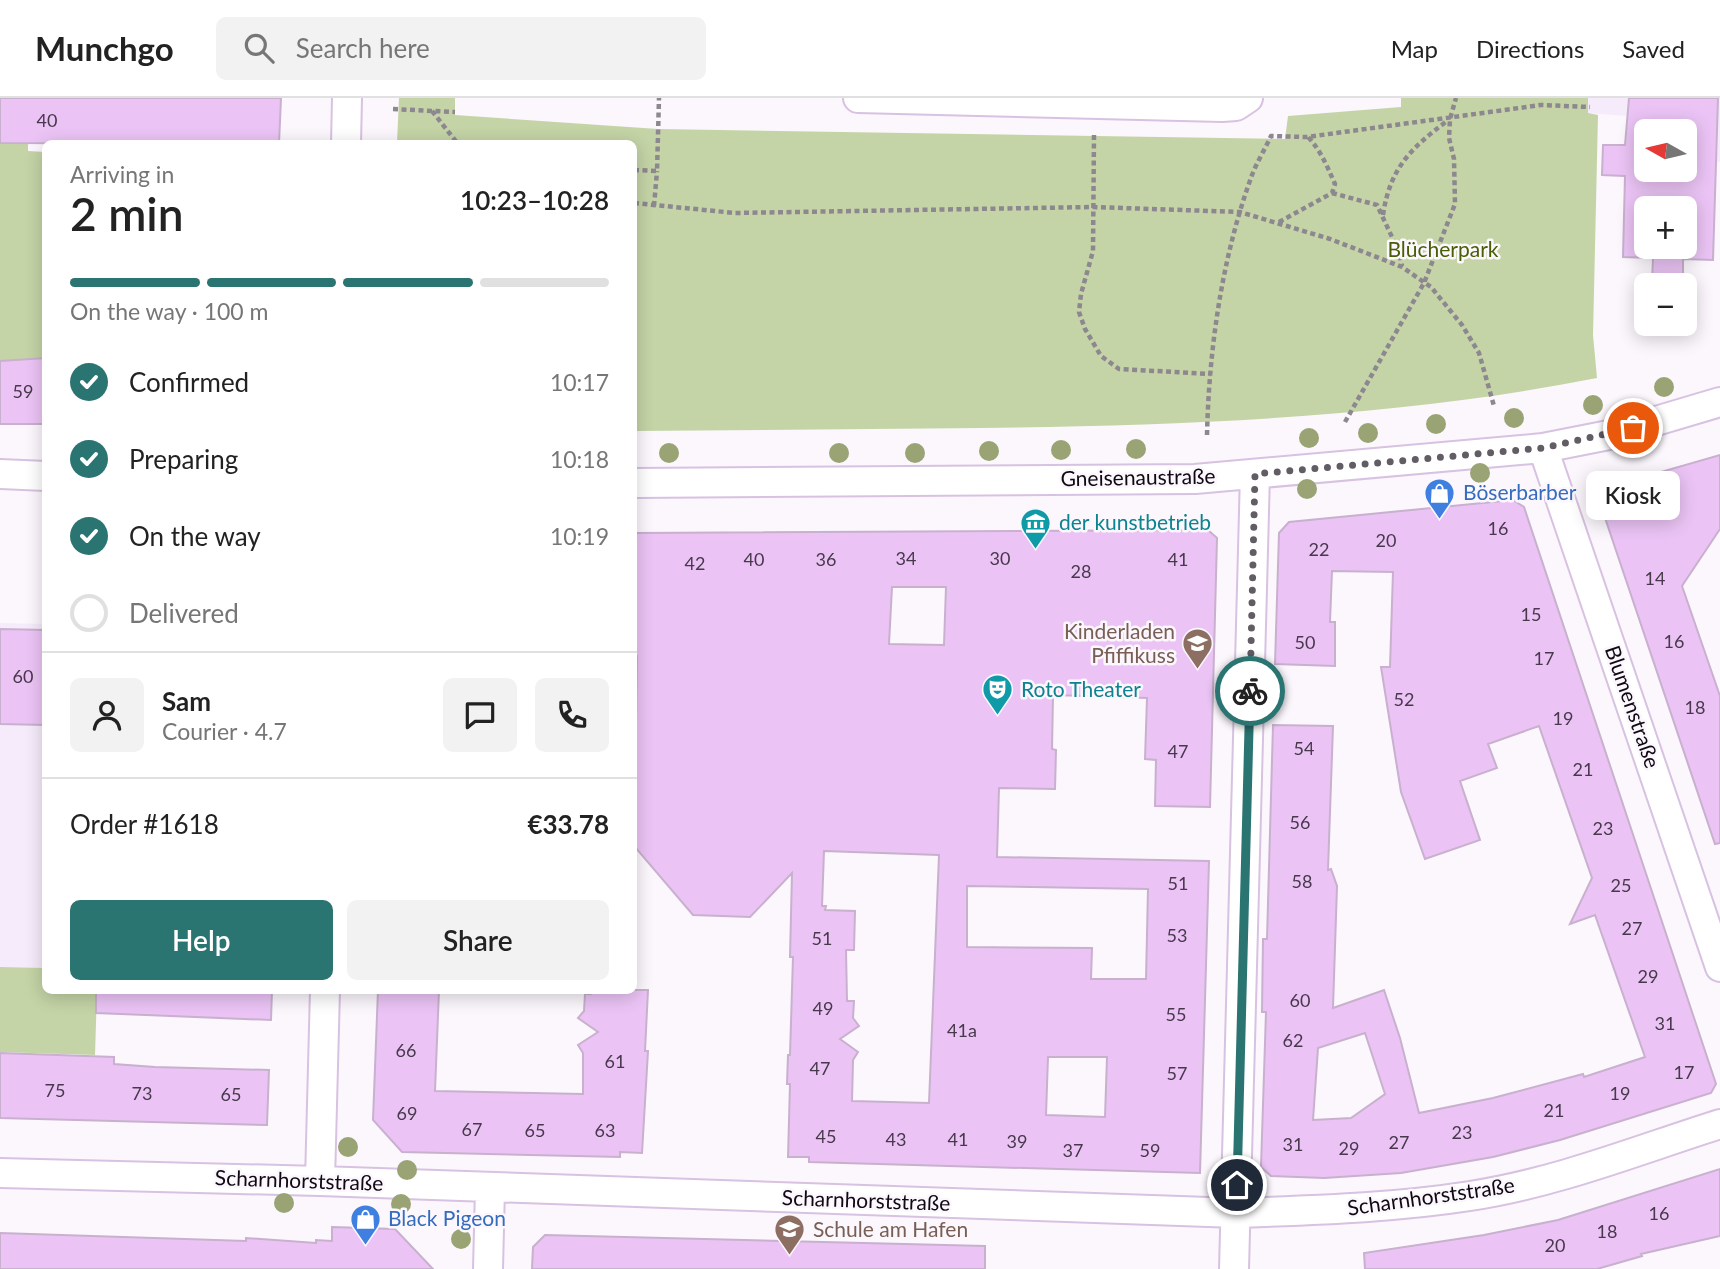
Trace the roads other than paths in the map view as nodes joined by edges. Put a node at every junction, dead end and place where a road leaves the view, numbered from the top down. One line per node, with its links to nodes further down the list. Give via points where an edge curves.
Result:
1 (347, 98): 4 (street)
2 (858, 98): 3 (street, via 1222,107)
3 (1247, 99)
4 (346, 140)
5 (1720, 402): 6 (street, Gneisenaustraße, via 1609,435)
6 (1543, 448): 8 (street, Gneisenaustraße); 11 (street, Blumenstraße)
7 (0, 474): 9 (street)
8 (1255, 474): 10 (street, Gneisenaustraße, via 1154,480); 17 (street)
9 (42, 476)
10 (637, 483)
11 (1720, 967)
12 (326, 994): 15 (street)
13 (1720, 1124): 17 (street, Scharnhorststraße, via 1552,1178 1471,1196 1361,1208)
14 (0, 1173): 15 (street, Scharnhorststraße)
15 (320, 1181): 16 (street, Scharnhorststraße)
16 (490, 1188): 17 (street, Scharnhorststraße); 18 (street)
17 (1237, 1213): 19 (street)
18 (488, 1269)
19 (1234, 1269)

